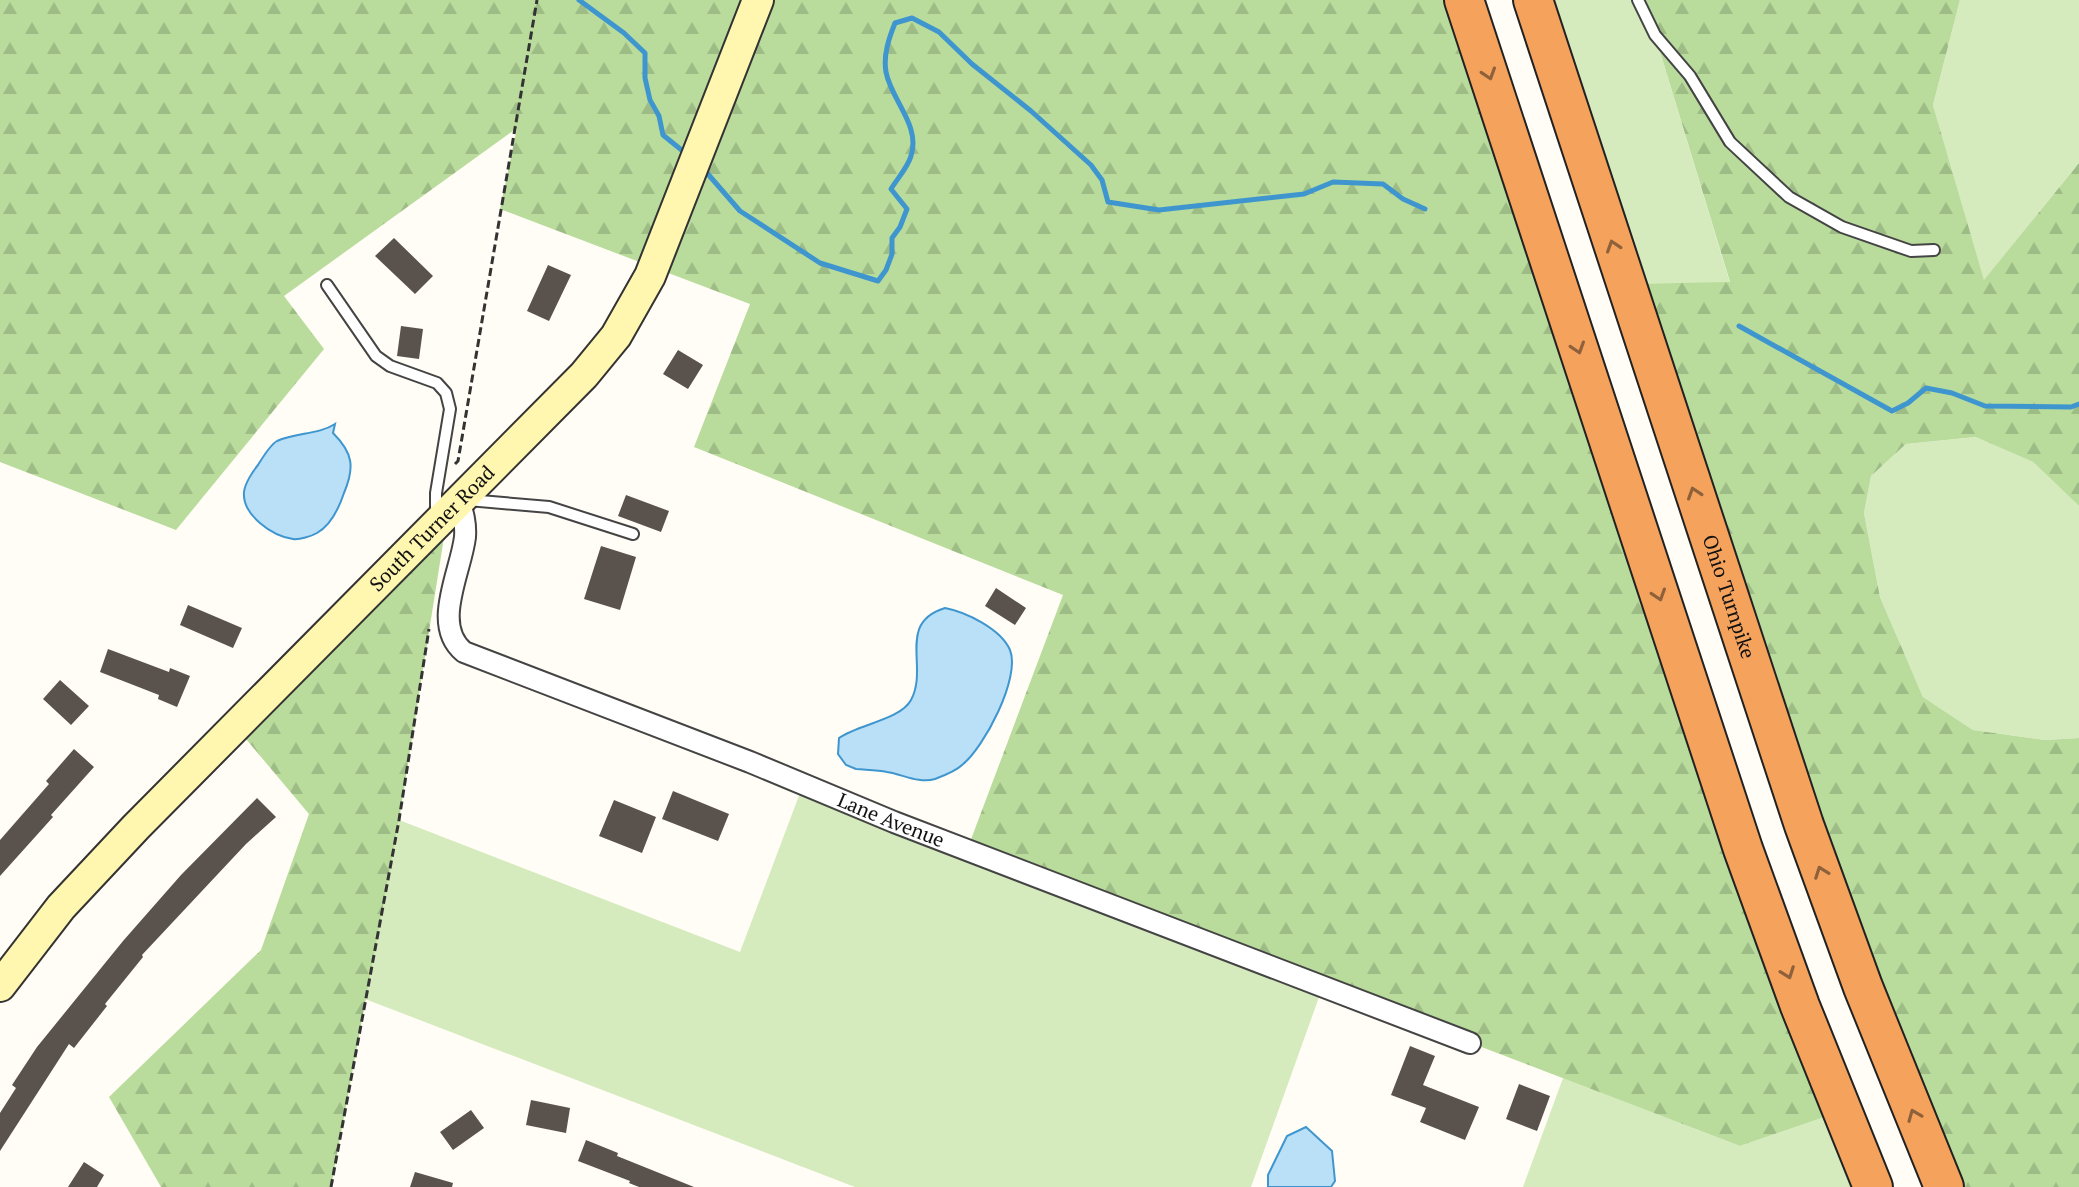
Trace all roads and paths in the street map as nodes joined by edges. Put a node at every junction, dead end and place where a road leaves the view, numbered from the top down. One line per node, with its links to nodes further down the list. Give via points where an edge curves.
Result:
1 (537, 0): 8 (path)
2 (758, 0): 9 (street, South Turner Road, via 634,307 584,375)
3 (1464, 0): 16 (highway, one-way to 16, via 1743,849)
4 (1533, 0): 17 (highway, Ohio Turnpike, one-way to 4, via 1804,825)
5 (1638, 0): 6 (lane, via 1655,35 1690,76 1730,142 1789,197 1842,227 1911,251)
6 (1934, 250)
7 (327, 285): 10 (lane, via 376,356 437,383 446,393 450,409)
8 (458, 461)
9 (459, 500): 10 (street, South Turner Road); 11 (lane, via 549,507); 14 (street, Lane Avenue, via 465,539 449,627 464,652)
10 (436, 523): 13 (street, South Turner Road, via 136,827 61,907)
11 (633, 534)
12 (431, 620): 15 (path)
13 (0, 986)
14 (1470, 1043)
15 (331, 1187)
16 (1873, 1187)
17 (1944, 1187)

